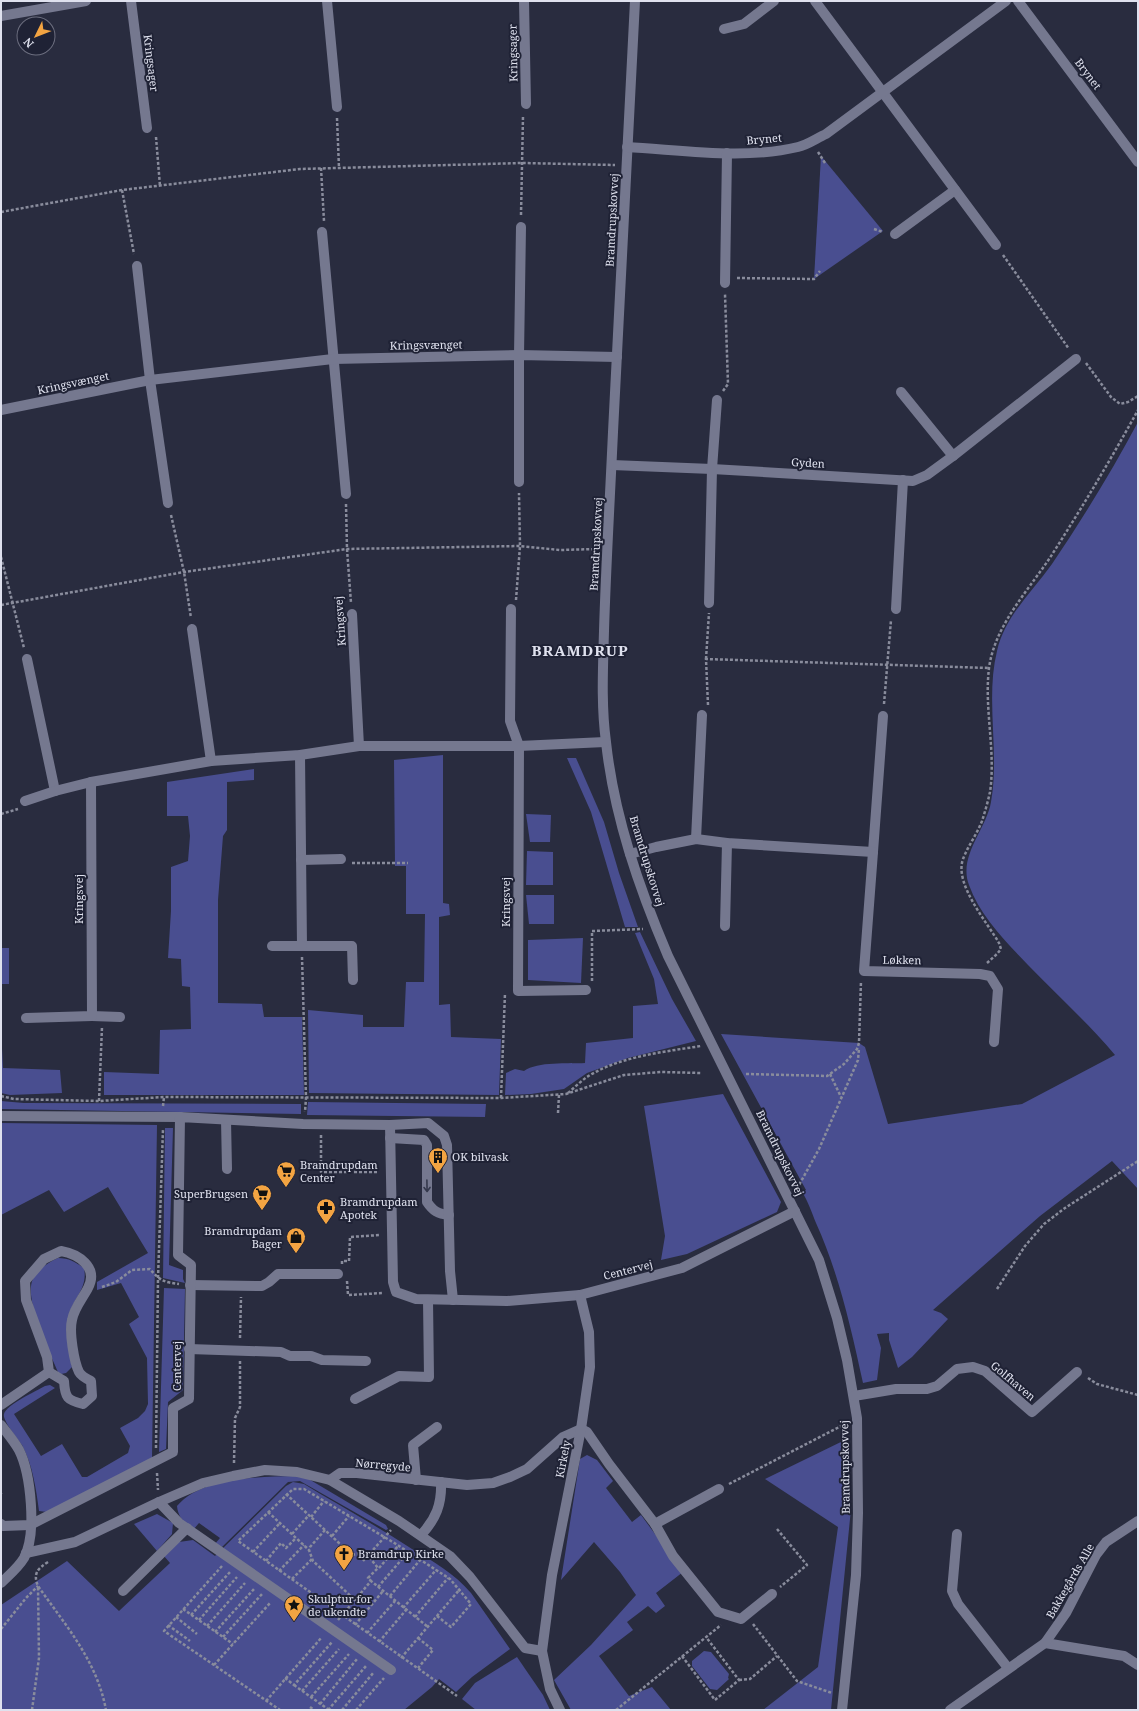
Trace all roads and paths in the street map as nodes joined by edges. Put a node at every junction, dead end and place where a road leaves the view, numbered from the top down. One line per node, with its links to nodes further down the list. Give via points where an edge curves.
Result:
1 (86, 1): 10 (street)
2 (131, 1): 15 (street, Kringsager)
3 (327, 1): 14 (street)
4 (524, 1): 13 (street, Kringsager)
5 (635, 1): 16 (street, Bramdrupskovvej)
6 (774, 1): 11 (street, via 744,24)
7 (815, 1): 12 (street)
8 (1006, 1): 12 (street, Brynet)
9 (1018, 1): 18 (street, Brynet)
10 (1, 16)
11 (724, 29)
12 (883, 93): 17 (street, Brynet, via 826,134 799,147); 25 (street)
13 (526, 104): 19 (path, via 523,117)
14 (336, 107): 22 (path)
15 (146, 128): 23 (path, via 156,136)
16 (627, 147): 17 (street, Brynet); 20 (street, Bramdrupskovvej)
17 (727, 153): 33 (street)
18 (1138, 162)
19 (522, 163): 20 (path); 22 (path); 27 (path)
20 (626, 166): 35 (street, Bramdrupskovvej)
21 (321, 168): 22 (path); 23 (path); 28 (path, via 325,218)
22 (339, 168)
23 (160, 186): 24 (path)
24 (122, 190): 26 (path); 31 (path)
25 (955, 190): 29 (street); 30 (street)
26 (1, 212)
27 (521, 227): 34 (street)
28 (322, 232): 36 (street)
29 (895, 234)
30 (996, 246): 37 (path)
31 (137, 266): 38 (street)
32 (820, 271): 33 (path, via 814,279)
33 (725, 280): 41 (path, via 728,384)
34 (519, 355): 35 (street, Kringsvænget); 36 (street, Kringsvænget); 48 (street)
35 (617, 357): 45 (street, Bramdrupskovvej)
36 (333, 359): 38 (street, Kringsvænget); 49 (street)
37 (1076, 359): 40 (path, via 1086,362 1111,397 1120,404); 44 (street, Gyden)
38 (150, 380): 42 (street, Kringsvænget); 50 (street)
39 (901, 392): 44 (street)
40 (1138, 396)
41 (717, 400): 46 (street)
42 (1, 410)
43 (1138, 410): 66 (path, via 1093,490 1004,624)
44 (953, 456): 47 (street, Gyden, via 927,476 914,481)
45 (612, 465): 46 (street, Gyden); 53 (street, Bramdrupskovvej)
46 (712, 469): 47 (street, Gyden); 57 (street)
47 (903, 480): 60 (street)
48 (519, 482): 51 (path)
49 (346, 494): 52 (path, Kringsvej)
50 (168, 503): 55 (path)
51 (520, 546): 52 (path); 53 (path, via 560,550); 59 (path, via 517,598)
52 (347, 549): 55 (path); 61 (path, Kringsvej)
53 (607, 549): 69 (street, Bramdrupskovvej, via 602,701)
54 (1, 557): 56 (path)
55 (184, 572): 56 (path); 62 (path)
56 (13, 603): 58 (path); 63 (path)
57 (709, 603): 64 (path)
58 (1, 605)
59 (511, 609): 71 (street, Kringsvej, via 510,721)
60 (896, 609): 65 (path, via 891,616)
61 (352, 614): 70 (street, Kringsvej)
62 (192, 630): 73 (street)
63 (27, 658): 75 (street)
64 (706, 659): 65 (path); 67 (path, via 708,704)
65 (886, 664): 66 (path); 68 (path)
66 (989, 668): 89 (path, via 988,700 992,763 990,792 982,821 962,860 964,886 1000,948)
67 (702, 715): 77 (street)
68 (883, 716): 79 (street)
69 (606, 742): 71 (street); 80 (street, Bramdrupskovvej, via 610,776)
70 (359, 746): 71 (street); 72 (street)
71 (519, 746): 92 (street, Kringsvej)
72 (300, 755): 73 (street); 82 (street)
73 (211, 761): 74 (street)
74 (91, 782): 75 (street); 93 (street, Kringsvej)
75 (55, 791): 76 (street)
76 (25, 801)
77 (696, 839): 78 (street); 80 (street)
78 (727, 843): 79 (street); 84 (street)
79 (873, 852): 88 (street)
80 (630, 854): 85 (street, Bramdrupskovvej)
81 (341, 859): 82 (street); 83 (path, via 347,863)
82 (301, 860): 87 (street)
83 (408, 863)
84 (725, 926)
85 (656, 928): 91 (path, via 592,931 592,991); 99 (street, Bramdrupskovvej)
86 (272, 946): 87 (street)
87 (302, 946): 90 (street, via 352,946); 108 (path)
88 (864, 971): 89 (street, Løkken); 98 (path)
89 (980, 974): 97 (street, via 990,976 998,989)
90 (353, 980)
91 (586, 990): 92 (street)
92 (518, 991): 109 (path, via 505,992)
93 (92, 1016): 94 (street); 96 (street)
94 (102, 1016): 95 (street); 110 (path)
95 (120, 1017)
96 (26, 1018)
97 (994, 1042)
98 (859, 1043): 102 (path, via 844,1064); 107 (path, via 858,1060)
99 (712, 1044): 103 (path, via 639,1057 615,1064 589,1076); 123 (street, Bramdrupskovvej)
100 (702, 1073): 103 (path, via 624,1074)
101 (746, 1074): 102 (path)
102 (830, 1074): 107 (path)
103 (566, 1094): 104 (path)
104 (558, 1095): 109 (path); 111 (path)
105 (1, 1096): 110 (path, via 14,1099)
106 (164, 1097): 108 (path); 110 (path); 113 (path)
107 (842, 1097): 123 (path, via 819,1149 799,1185)
108 (306, 1098): 109 (path); 116 (path)
109 (501, 1098)
110 (99, 1101)
111 (558, 1114)
112 (1, 1116): 113 (street)
113 (163, 1117): 114 (street); 128 (path)
114 (180, 1117): 115 (street); 129 (street, Centervej, via 178,1255 191,1266)
115 (226, 1120): 116 (street); 121 (street)
116 (303, 1124): 117 (street)
117 (320, 1124): 118 (street); 122 (path, via 321,1172)
118 (390, 1125): 119 (street); 125 (street, via 428,1123 444,1136 447,1145)
119 (390, 1138): 122 (street); 125 (street, one-way to 125, via 424,1140 427,1145 427,1202 432,1210)
120 (1138, 1161): 132 (path, via 1044,1224 1025,1246)
121 (227, 1169)
122 (391, 1172): 126 (street)
123 (786, 1194): 124 (street, Bramdrupskovvej)
124 (795, 1211): 134 (street, Centervej, via 682,1268); 145 (street, Bramdrupskovvej, via 818,1260 835,1311)
125 (449, 1215): 136 (street)
126 (392, 1235): 127 (path, via 350,1237 349,1261 342,1261 342,1270); 133 (street, via 393,1282)
127 (338, 1274): 131 (street, via 278,1274 262,1286); 133 (path, via 347,1276 348,1295)
128 (158, 1279): 129 (path); 130 (path, via 150,1269 132,1270 116,1282 102,1287); 152 (path)
129 (190, 1285): 131 (street); 137 (street, Centervej)
130 (89, 1286): 140 (street, via 89,1266 84,1260 61,1251 44,1259 25,1281 26,1300 47,1357); 142 (street, via 72,1321 74,1356)
131 (241, 1286): 138 (path)
132 (997, 1289)
133 (396, 1292): 135 (street, Centervej)
134 (580, 1295): 136 (street, Centervej, via 507,1301); 151 (street, via 589,1332 590,1367)
135 (428, 1300): 136 (street, Centervej); 146 (street, via 429,1377 399,1376)
136 (453, 1300)
137 (189, 1349): 138 (street); 152 (street, Centervej, via 189,1398 173,1408 173,1452)
138 (240, 1351): 139 (street, via 281,1352 290,1356 311,1356 322,1360); 153 (path, via 240,1407 235,1418)
139 (366, 1361)
140 (49, 1372): 143 (street); 147 (street)
141 (1077, 1372): 144 (path, via 1097,1384); 145 (street, Golfhaven, via 1032,1412 985,1371 973,1367 957,1369 937,1386 927,1389 896,1389)
142 (79, 1373): 143 (street); 143 (street, via 91,1381 92,1396 83,1404 67,1398 64,1393)
143 (64, 1381)
144 (1138, 1395)
145 (854, 1396): 148 (street, Bramdrupskovvej)
146 (355, 1399)
147 (1, 1405)
148 (857, 1418): 157 (path); 250 (street, Bramdrupskovvej, via 856,1575)
149 (1, 1425): 168 (street, via 19,1450 31,1500)
150 (437, 1427): 155 (street, via 413,1445)
151 (581, 1429): 156 (street, Nørregyde, via 564,1437 527,1468 510,1477 493,1483 474,1485); 167 (street, Kirkely, via 587,1432); 234 (street, Kirkely, via 552,1575)
152 (156, 1462): 160 (path); 168 (street, Centervej)
153 (234, 1476): 154 (street, via 265,1470 297,1472); 160 (street, via 203,1483)
154 (330, 1480): 155 (street, Nørregyde, via 340,1474 357,1473); 173 (street)
155 (416, 1480): 156 (street, Nørregyde)
156 (441, 1482): 173 (street, via 442,1497 438,1511 431,1524)
157 (719, 1490): 167 (street)
158 (286, 1494): 159 (path, via 293,1488 304,1489); 161 (path); 162 (path)
159 (324, 1501): 162 (path); 163 (path)
160 (159, 1502): 169 (street); 179 (street, via 74,1542)
161 (268, 1512): 165 (path); 182 (path, via 238,1542)
162 (310, 1516): 171 (path); 172 (path)
163 (349, 1516): 175 (path); 176 (path)
164 (1138, 1521): 232 (street, Bakkegårds Alle, via 1106,1542 1096,1555 1066,1614)
165 (280, 1523): 172 (path); 182 (path)
166 (1, 1524): 168 (street)
167 (655, 1524): 216 (street, Kirkely, via 673,1556 718,1612)
168 (30, 1526): 184 (street)
169 (187, 1528): 190 (street); 203 (street)
170 (777, 1529): 206 (path, via 807,1565)
171 (325, 1530): 175 (path); 181 (path)
172 (292, 1534): 177 (path)
173 (421, 1534): 194 (street, via 450,1556)
174 (957, 1534): 242 (street, via 952,1591 958,1604)
175 (332, 1536): 185 (path, via 352,1555 365,1552)
176 (385, 1537): 180 (path); 185 (path)
177 (296, 1538): 178 (path); 188 (path, via 286,1548 282,1543)
178 (304, 1545): 181 (path); 193 (path)
179 (59, 1546): 184 (street); 200 (path, via 54,1558 40,1567 35,1574)
180 (398, 1546): 183 (path); 191 (path)
181 (309, 1550): 186 (path)
182 (252, 1552): 188 (path)
183 (408, 1552): 187 (path); 201 (path)
184 (26, 1553): 198 (street, via 20,1564)
185 (368, 1556): 189 (path); 191 (path)
186 (312, 1559): 196 (path); 208 (path)
187 (420, 1560): 192 (path); 207 (path)
188 (266, 1561): 193 (path)
189 (363, 1561)
190 (240, 1567): 199 (street); 211 (path); 213 (path); 218 (path); 221 (path)
191 (378, 1568): 197 (path, via 368,1578)
192 (436, 1570): 195 (path); 210 (path)
193 (279, 1571): 196 (path)
194 (470, 1577): 202 (path); 234 (street, via 525,1648)
195 (448, 1578): 202 (path); 215 (path)
196 (292, 1579): 219 (path)
197 (371, 1581)
198 (1, 1583)
199 (265, 1584): 205 (street); 223 (path); 226 (path)
200 (38, 1586): 222 (path); 253 (path, via 39,1658); 254 (path, via 93,1667)
201 (378, 1587)
202 (460, 1589): 214 (path); 214 (path, via 471,1604 451,1627)
203 (124, 1591)
204 (384, 1591): 219 (path)
205 (279, 1593): 231 (street); 233 (path)
206 (772, 1594): 216 (street)
207 (390, 1596)
208 (355, 1600)
209 (395, 1601): 224 (path)
210 (403, 1608)
211 (183, 1609): 213 (path); 217 (path)
212 (406, 1610): 230 (path)
213 (191, 1615): 218 (path)
214 (437, 1616): 228 (path)
215 (415, 1617)
216 (737, 1617): 227 (path); 236 (path, via 752,1623)
217 (176, 1618): 220 (path); 225 (path)
218 (199, 1620): 221 (path)
219 (355, 1624): 224 (path)
220 (168, 1625): 229 (path); 239 (path, via 164,1631)
221 (208, 1626): 223 (path)
222 (1, 1629)
223 (216, 1632): 226 (path)
224 (367, 1633): 230 (path)
225 (197, 1634)
226 (223, 1637): 233 (path)
227 (706, 1637): 235 (path); 245 (path)
228 (418, 1638): 237 (path); 241 (path, via 433,1650)
229 (190, 1641)
230 (379, 1642): 237 (path)
231 (351, 1643): 238 (street); 246 (path); 247 (path); 249 (path); 251 (path)
232 (1045, 1643): 240 (street, via 1124,1656); 242 (street, Bakkegårds Alle)
233 (233, 1644): 239 (path)
234 (542, 1651): 260 (street, Kirkely, via 550,1688)
235 (682, 1656): 245 (path, via 715,1700); 261 (path)
236 (778, 1656): 245 (path, via 750,1679); 250 (path, via 797,1681)
237 (402, 1658): 241 (path); 243 (path)
238 (377, 1661): 243 (street); 257 (path); 258 (path)
239 (214, 1665): 255 (path)
240 (1138, 1665)
241 (418, 1668): 248 (path)
242 (1008, 1668): 263 (street, Bakkegårds Alle)
243 (391, 1670): 259 (path)
244 (285, 1678): 246 (path)
245 (739, 1680)
246 (294, 1685): 247 (path)
247 (302, 1691): 249 (path)
248 (457, 1696)
249 (311, 1697): 251 (path)
250 (844, 1697): 262 (street, Bramdrupskovvej)
251 (320, 1704): 257 (path)
252 (310, 1707): 256 (path)
253 (32, 1710)
254 (106, 1710)
255 (280, 1710)
256 (314, 1710)
257 (328, 1710)
258 (342, 1710)
259 (356, 1710)
260 (560, 1710)
261 (616, 1710)
262 (842, 1710)
263 (950, 1710)

